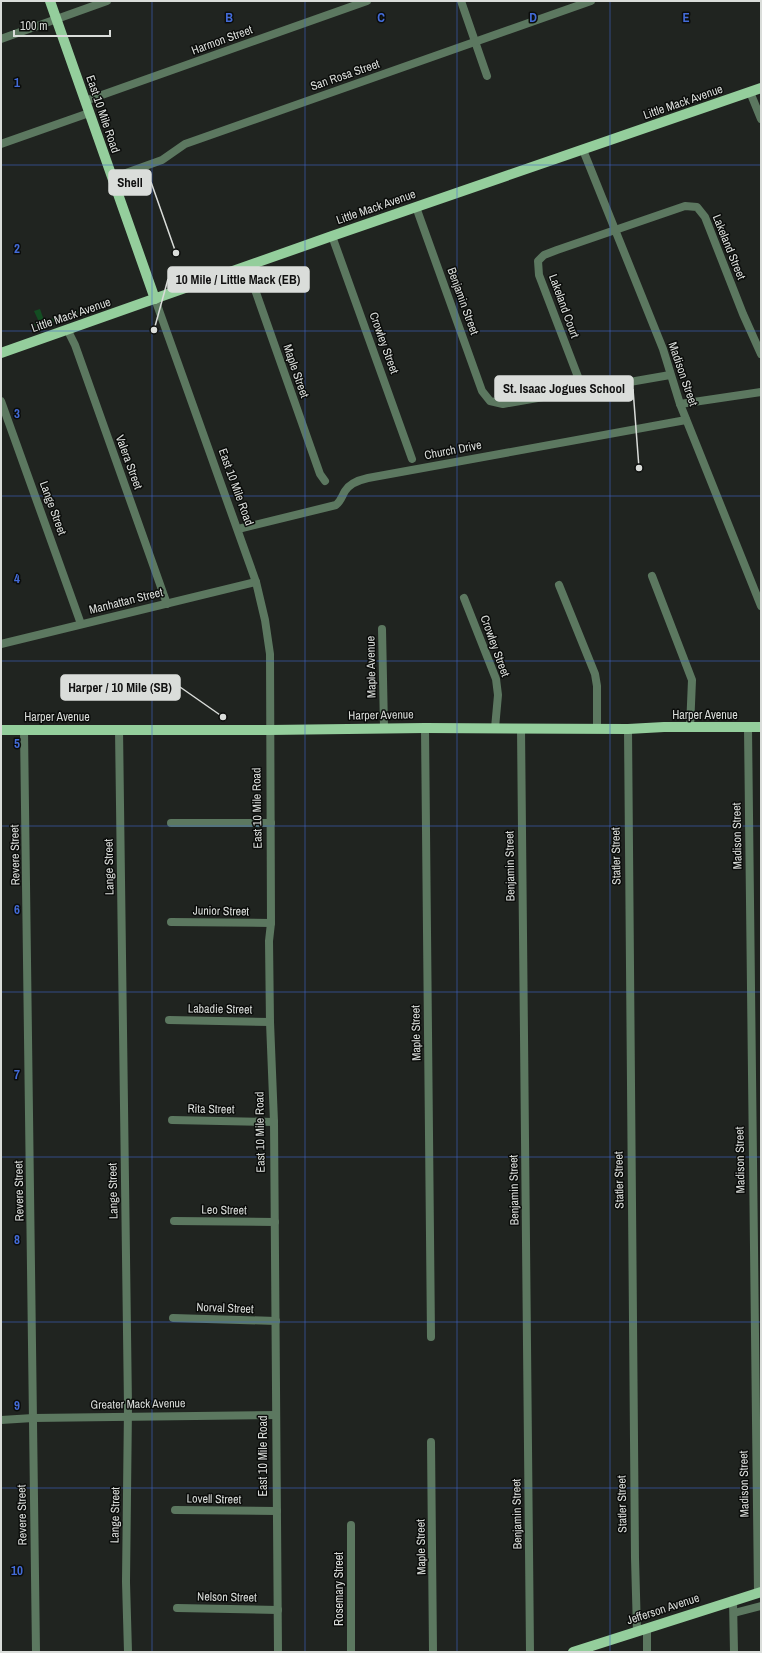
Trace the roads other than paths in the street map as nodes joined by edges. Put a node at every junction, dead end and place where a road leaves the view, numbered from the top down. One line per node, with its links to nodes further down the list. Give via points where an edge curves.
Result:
1 (50, 1): 6 (main road, East 10 Mile Road)
2 (107, 1): 6 (street)
3 (367, 1): 12 (street, Harmon Street)
4 (461, 1): 8 (street)
5 (590, 1): 8 (street, San Rosa Street)
6 (56, 19): 7 (street); 12 (main road, East 10 Mile Road)
7 (1, 39)
8 (475, 42): 9 (street); 17 (street, San Rosa Street, via 185,144 162,160)
9 (487, 76)
10 (761, 88): 11 (main road, Little Mack Avenue)
11 (750, 92): 14 (street); 16 (main road, Little Mack Avenue)
12 (85, 101): 13 (main road, East 10 Mile Road)
13 (89, 113): 15 (street); 17 (main road, East 10 Mile Road)
14 (761, 119)
15 (1, 144)
16 (582, 150): 18 (main road, Little Mack Avenue); 19 (street, Madison Street)
17 (112, 178): 22 (main road, East 10 Mile Road)
18 (416, 207): 20 (main road, Little Mack Avenue); 27 (street, Benjamin Street, via 482,391 490,401 503,404)
19 (614, 230): 25 (street, Lakeland Street, via 685,206 697,207 705,217); 26 (street, Madison Street); 27 (street, Lakeland Court, via 544,255 538,261 539,275)
20 (332, 236): 21 (main road, Little Mack Avenue); 32 (street, Crowley Street)
21 (247, 267): 22 (main road, Little Mack Avenue); 33 (street, Maple Street)
22 (155, 299): 23 (main road, Little Mack Avenue); 34 (street, East 10 Mile Road)
23 (67, 329): 24 (main road, Little Mack Avenue); 39 (street, Valera Street, via 75,345)
24 (1, 353)
25 (761, 354)
26 (670, 375): 27 (street); 30 (street, Madison Street)
27 (583, 390)
28 (761, 392): 30 (street)
29 (1, 401): 41 (street, Lange Street)
30 (680, 404): 31 (street, Madison Street)
31 (686, 420): 34 (street, Church Drive, via 358,480 349,486 336,506); 40 (street, Madison Street)
32 (412, 458)
33 (325, 482)
34 (238, 529): 36 (street, East 10 Mile Road)
35 (652, 576): 48 (street, via 692,680)
36 (256, 582): 39 (street, Manhattan Street); 56 (street, East 10 Mile Road, via 270,654)
37 (558, 585): 52 (street, via 595,674)
38 (464, 598): 46 (street, Crowley Street, via 496,679 498,696)
39 (167, 604): 41 (street, Manhattan Street)
40 (761, 606)
41 (81, 624): 43 (street, Manhattan Street)
42 (382, 629): 44 (street, Maple Avenue)
43 (1, 644)
44 (384, 728): 45 (main road, Harper Avenue); 56 (main road, Harper Avenue)
45 (425, 728): 46 (main road, Harper Avenue); 69 (street, Maple Street)
46 (495, 728): 47 (main road, Harper Avenue)
47 (521, 728): 52 (main road, Harper Avenue); 90 (street, Benjamin Street)
48 (690, 728): 49 (main road, Harper Avenue); 53 (main road, Harper Avenue)
49 (748, 728): 50 (main road, Harper Avenue); 78 (street, Madison Street)
50 (761, 728)
51 (119, 729): 55 (main road, Harper Avenue); 56 (main road, Harper Avenue); 71 (street, Lange Street)
52 (597, 729): 53 (main road, Harper Avenue)
53 (628, 729): 84 (street, Statler Street, via 635,1542)
54 (1, 730): 55 (main road, Harper Avenue)
55 (24, 730): 72 (street, Revere Street)
56 (270, 730): 58 (street, East 10 Mile Road)
57 (170, 823): 58 (street)
58 (271, 824): 60 (street, East 10 Mile Road)
59 (171, 922): 60 (street, Junior Street)
60 (271, 923): 62 (street, East 10 Mile Road)
61 (170, 1020): 62 (street, Labadie Street)
62 (270, 1022): 64 (street, East 10 Mile Road)
63 (172, 1120): 64 (street, Rita Street)
64 (274, 1122): 66 (street, East 10 Mile Road)
65 (174, 1221): 66 (street, Leo Street)
66 (275, 1222): 68 (street, East 10 Mile Road)
67 (173, 1318): 68 (street, Norval Street)
68 (276, 1321): 70 (street, East 10 Mile Road)
69 (431, 1337)
70 (276, 1415): 71 (street, Greater Mack Avenue); 76 (street, East 10 Mile Road)
71 (128, 1417): 72 (street, Greater Mack Avenue); 86 (street, Lange Street)
72 (33, 1418): 73 (street, Greater Mack Avenue); 85 (street, Revere Street)
73 (1, 1420)
74 (431, 1442): 89 (street, Maple Street)
75 (175, 1510): 76 (street, Lovell Street)
76 (277, 1511): 82 (street, East 10 Mile Road)
77 (351, 1525): 88 (street, Rosemary Street)
78 (759, 1592): 79 (main road, Jefferson Avenue)
79 (733, 1600): 83 (street); 84 (main road, Jefferson Avenue)
80 (761, 1606): 83 (street)
81 (177, 1608): 82 (street, Nelson Street)
82 (278, 1610): 87 (street, East 10 Mile Road)
83 (734, 1613): 93 (street)
84 (642, 1630): 91 (main road, Jefferson Avenue); 92 (street, Statler Street)
85 (36, 1652)
86 (128, 1652)
87 (278, 1652)
88 (350, 1652)
89 (433, 1652)
90 (530, 1652)
91 (573, 1652)
92 (647, 1652)
93 (734, 1652)

